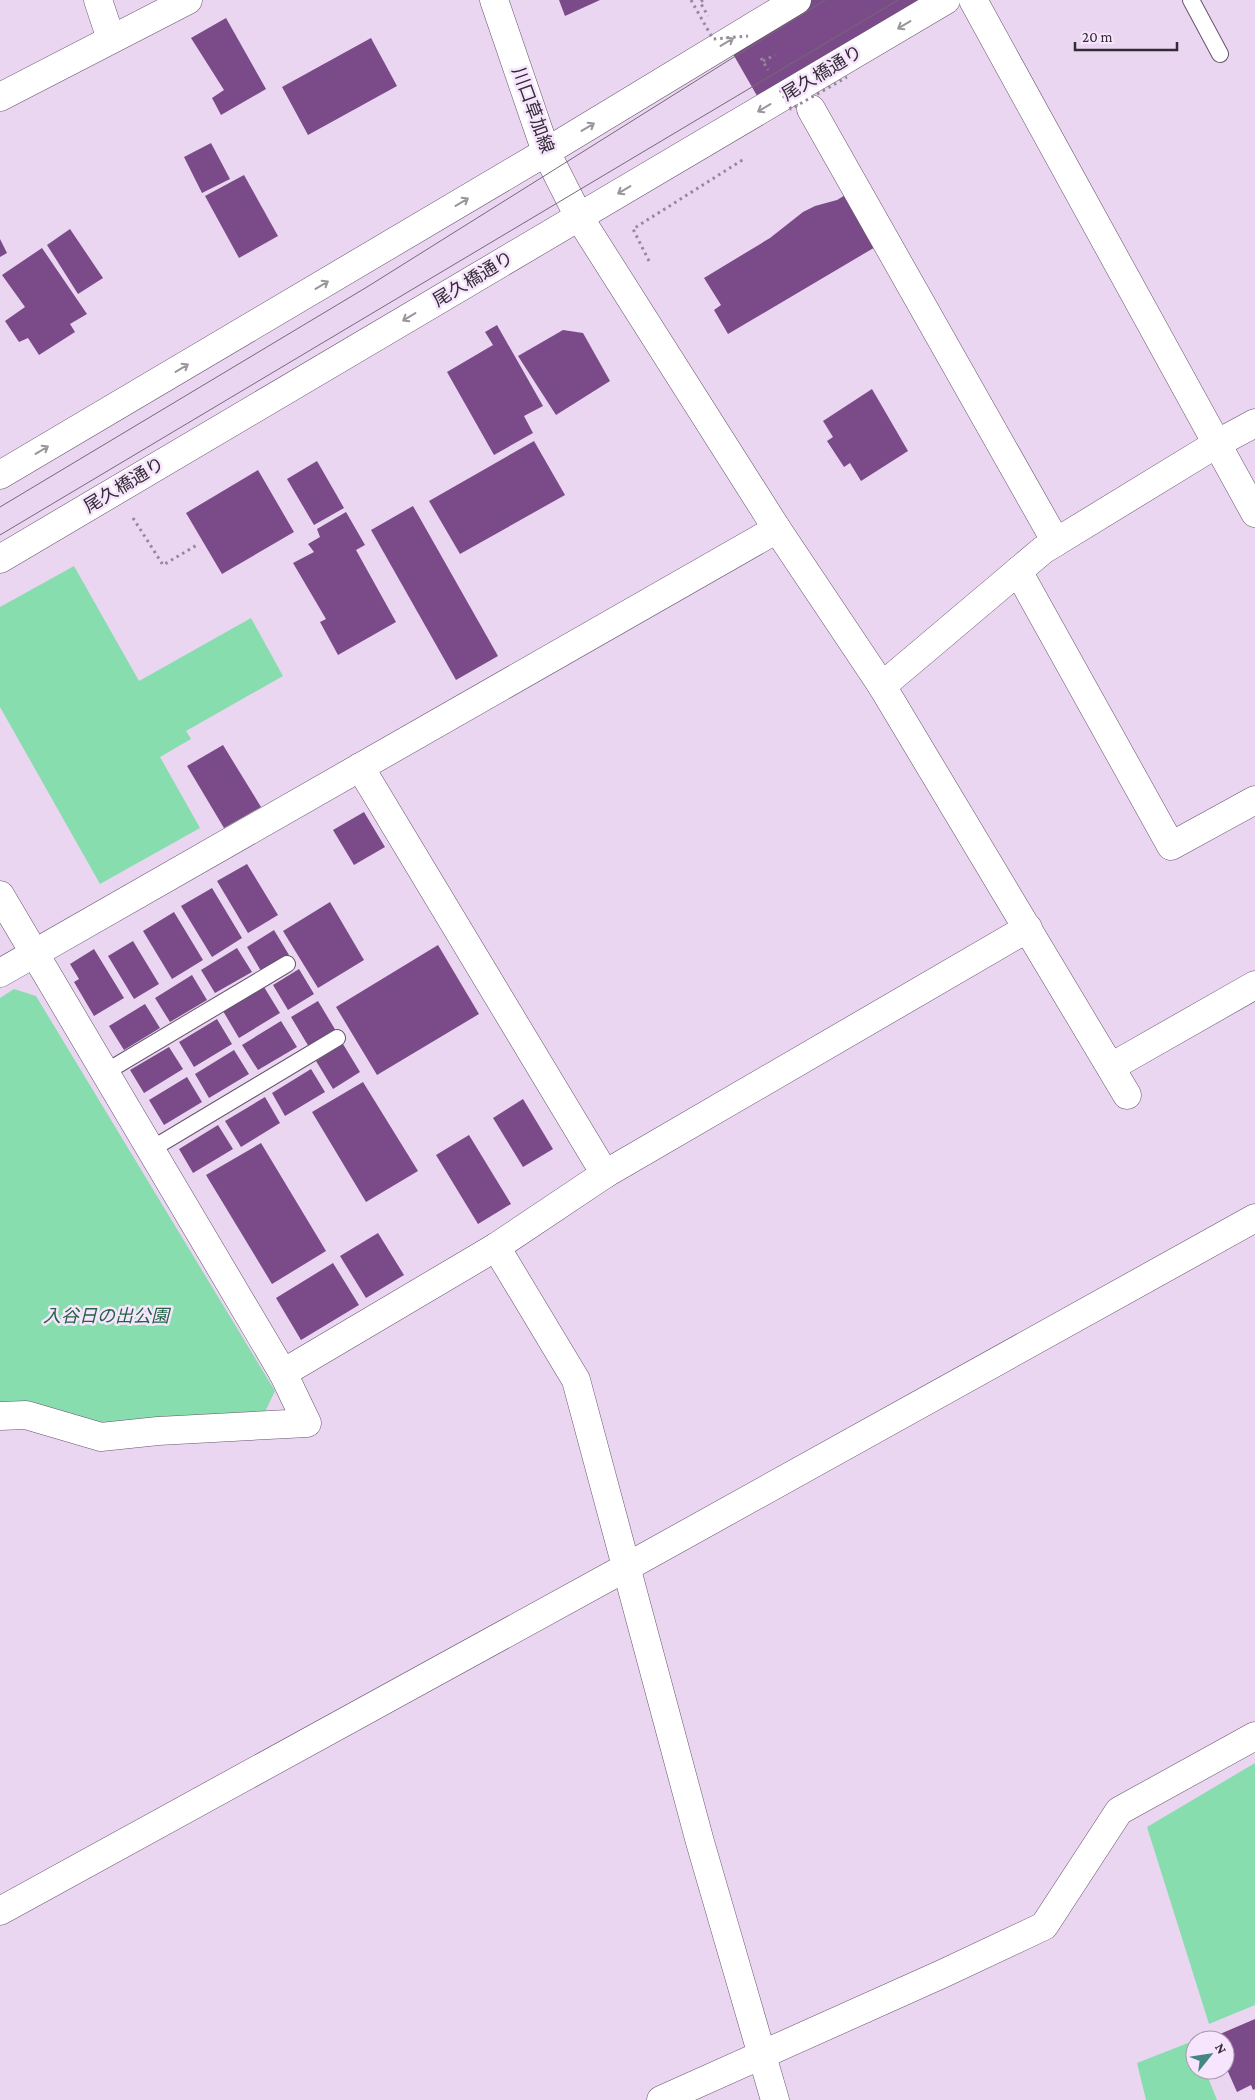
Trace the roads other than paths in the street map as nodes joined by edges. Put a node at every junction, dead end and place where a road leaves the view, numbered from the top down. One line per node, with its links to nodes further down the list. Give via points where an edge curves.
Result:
1 (98, 0): 8 (street)
2 (188, 0): 8 (street)
3 (494, 0): 12 (street, 川口草加線)
4 (796, 0): 12 (street, one-way to 4)
5 (946, 0): 13 (street, 尾久橋通り, one-way to 13)
6 (973, 0): 15 (street)
7 (1191, 0): 9 (lane)
8 (111, 39): 10 (street)
9 (1220, 54)
10 (0, 97)
11 (811, 109): 19 (street)
12 (546, 152): 13 (street, 川口草加線); 16 (street, one-way to 12)
13 (579, 217): 18 (street, 川口草加線); 20 (street, 尾久橋通り, one-way to 20)
14 (1255, 423): 15 (street)
15 (1218, 443): 17 (street); 19 (street)
16 (0, 475)
17 (1255, 513)
18 (777, 529): 22 (street, 川口草加線); 23 (street)
19 (1056, 542): 21 (street)
20 (0, 559)
21 (1018, 571): 22 (street); 24 (street, via 1171,846)
22 (882, 686): 26 (street, 川口草加線)
23 (360, 767): 27 (street); 36 (street)
24 (1255, 800)
25 (0, 895): 27 (street)
26 (1028, 928): 32 (street, 川口草加線); 36 (street)
27 (33, 953): 29 (street); 33 (street)
28 (287, 964): 33 (lane)
29 (0, 973)
30 (1255, 985): 32 (street)
31 (337, 1038): 35 (lane)
32 (1111, 1067): 34 (street, 川口草加線)
33 (104, 1073): 35 (street)
34 (1127, 1094)
35 (150, 1150): 39 (street)
36 (605, 1174): 38 (street)
37 (1255, 1218): 41 (street)
38 (496, 1247): 39 (street); 41 (street, via 576,1380)
39 (283, 1372): 40 (street, via 307,1423 101,1436 26,1415)
40 (0, 1416)
41 (625, 1568): 43 (street); 44 (street, via 700,1842)
42 (1255, 1736): 44 (street, via 1119,1811 1044,1926)
43 (0, 1912)
44 (763, 2055): 45 (street); 46 (street)
45 (661, 2100)
46 (775, 2100)

